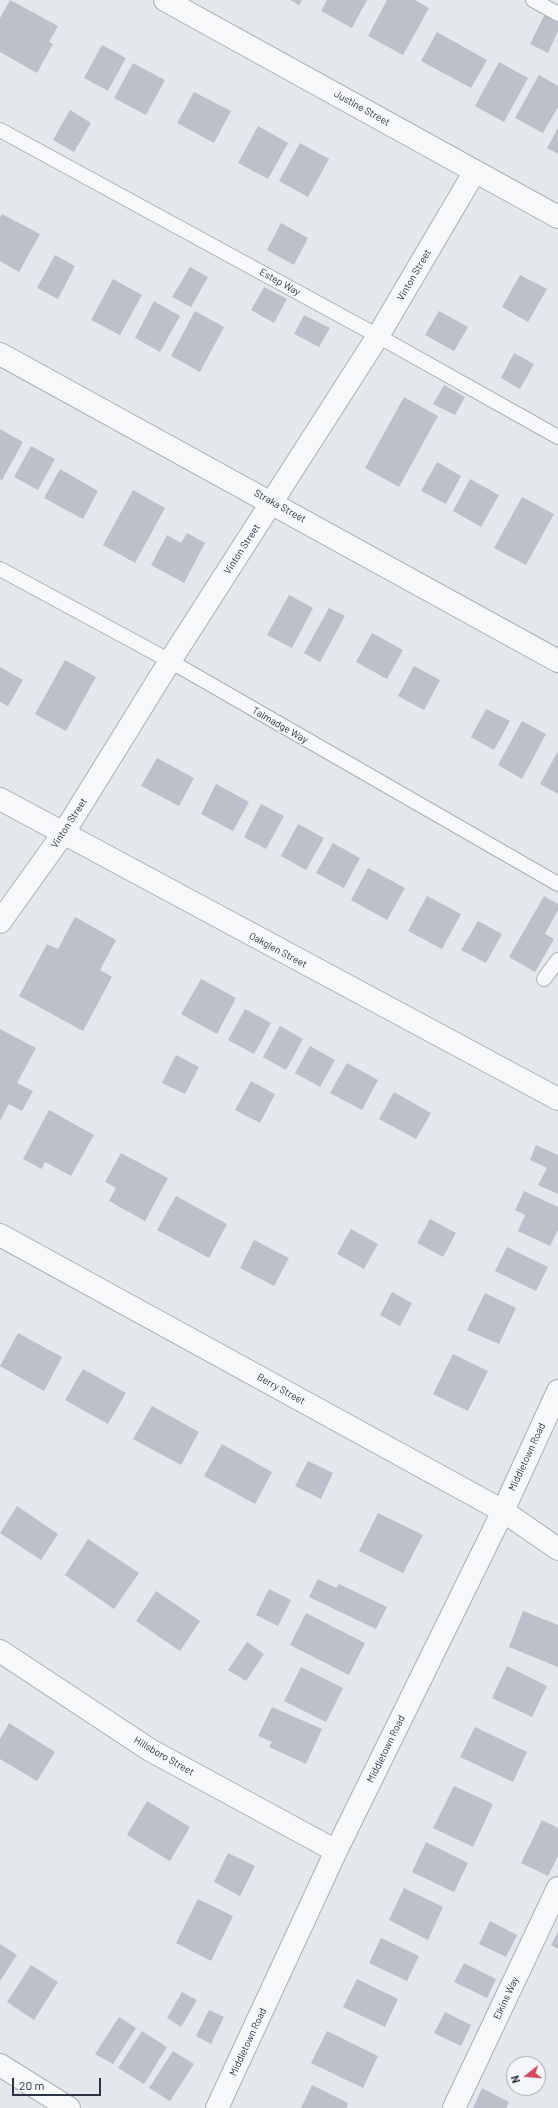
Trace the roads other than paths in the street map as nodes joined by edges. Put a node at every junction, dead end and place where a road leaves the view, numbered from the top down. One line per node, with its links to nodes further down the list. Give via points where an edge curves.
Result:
1 (165, 0): 5 (street, Justine Street)
2 (533, 0): 3 (lane)
3 (558, 14)
4 (0, 130): 7 (lane, Estep Way)
5 (475, 171): 6 (street, Justine Street); 7 (street, Vinton Street)
6 (558, 217)
7 (378, 336): 9 (lane, Estep Way); 10 (street, Vinton Street)
8 (0, 354): 10 (street, Straka Street)
9 (558, 437)
10 (272, 502): 12 (street, Vinton Street); 13 (street, Straka Street)
11 (0, 569): 12 (lane, Talmadge Way)
12 (170, 661): 15 (street, Vinton Street); 16 (lane, Talmadge Way)
13 (558, 661)
14 (0, 798): 15 (street, Oakglen Street)
15 (63, 834): 17 (street, Vinton Street); 20 (street, Oakglen Street)
16 (558, 884)
17 (0, 922)
18 (558, 960): 19 (lane)
19 (544, 979)
20 (558, 1099)
21 (0, 1235): 23 (street, Berry Street)
22 (558, 1391): 23 (street, Middletown Road)
23 (502, 1511): 24 (street, Berry Street); 26 (street, Middletown Road)
24 (558, 1549)
25 (0, 1650): 26 (street, Hillsboro Street, via 150,1750)
26 (336, 1851): 30 (street, Middletown Road)
27 (558, 1888): 31 (street, Elkins Way)
28 (0, 2065): 29 (street)
29 (69, 2108)
30 (217, 2108)
31 (454, 2108)

